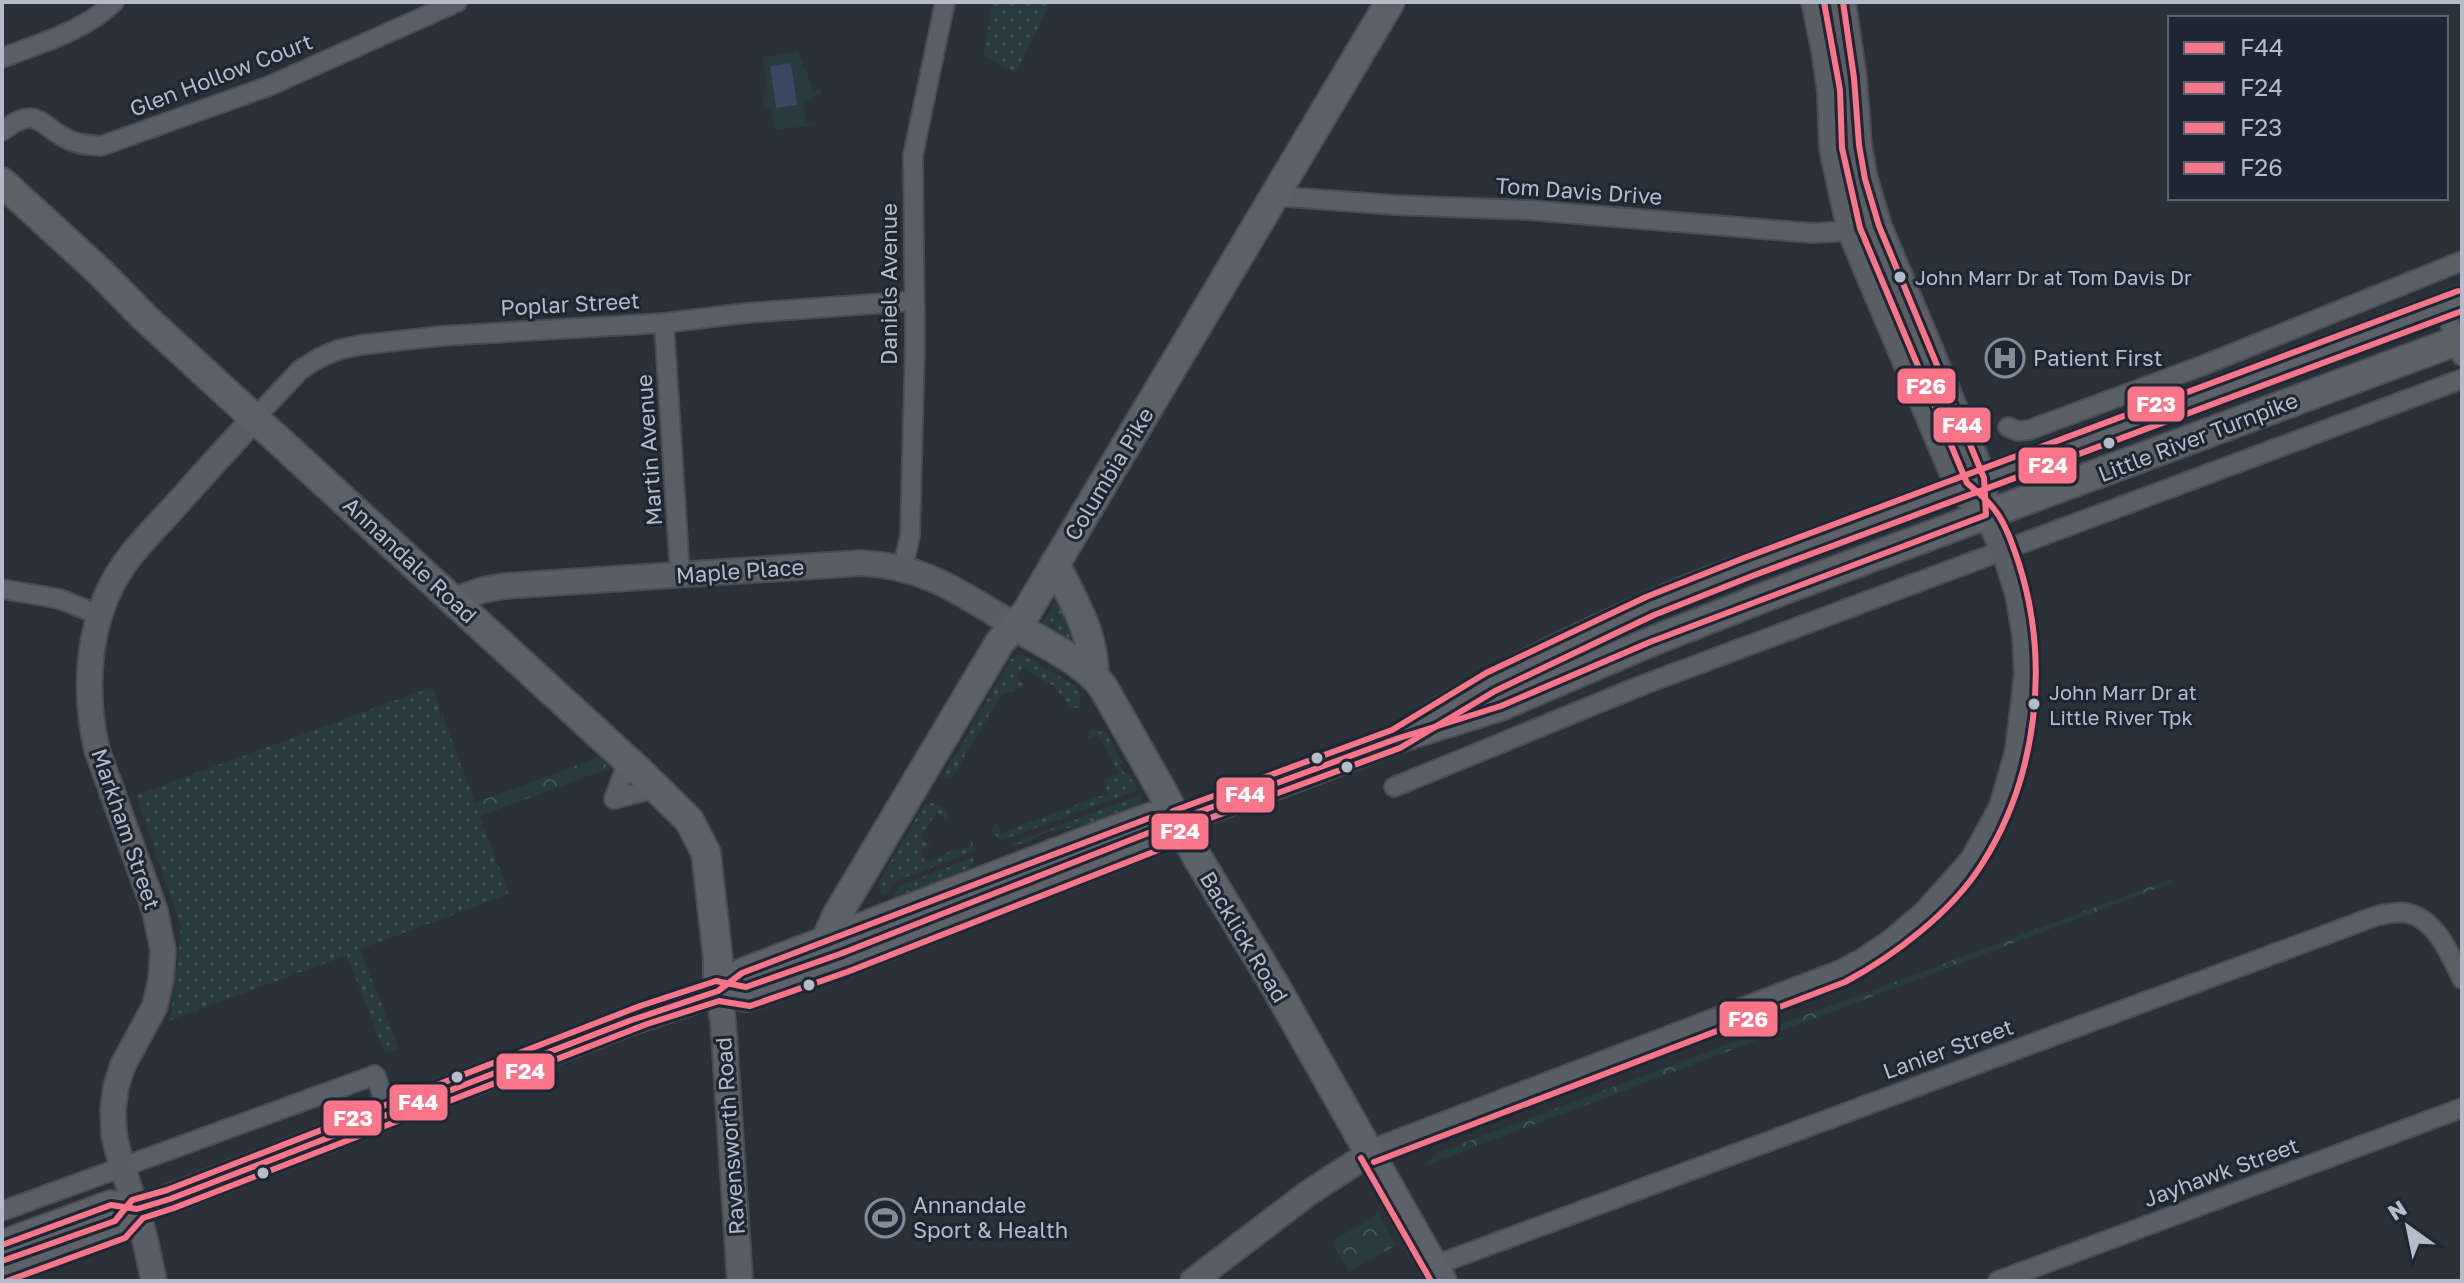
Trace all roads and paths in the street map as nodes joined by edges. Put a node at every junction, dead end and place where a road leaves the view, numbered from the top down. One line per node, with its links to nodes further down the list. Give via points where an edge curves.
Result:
1 (114, 2): 7 (street, via 79,27)
2 (457, 2): 8 (street, Glen Hollow Court, via 269,86 101,146 69,140 29,117)
3 (945, 2): 16 (street, Daniels Avenue, via 913,155)
4 (1390, 2): 10 (main road, Columbia Pike)
5 (1814, 2): 14 (street, via 1830,91 1832,149)
6 (1843, 2): 12 (street, via 1859,145)
7 (2, 58)
8 (2, 131)
9 (2, 182): 13 (main road, Annandale Road)
10 (1274, 196): 14 (street, Tom Davis Drive, via 1812,233); 26 (main road, Columbia Pike)
11 (2, 203): 13 (main road)
12 (1879, 226): 14 (street, Tom Davis Drive); 23 (street)
13 (54, 229): 21 (main road, Annandale Road)
14 (1850, 231): 23 (street)
15 (2462, 261): 22 (street, via 2029,430)
16 (914, 301): 18 (street, Poplar Street); 28 (street, Daniels Avenue, via 910,535)
17 (2453, 303): 19 (street); 23 (main road, Little River Turnpike)
18 (664, 323): 21 (street, Poplar Street, via 441,336 338,350 300,370); 29 (street, Martin Avenue)
19 (2460, 345): 24 (main road, Little River Turnpike)
20 (2462, 379): 25 (street)
21 (255, 418): 31 (main road, Annandale Road); 32 (street, Markham Street, via 145,538 123,567)
22 (2008, 427)
23 (1971, 484): 24 (street); 27 (main road, Little River Turnpike)
24 (1986, 515): 25 (street); 34 (main road, Little River Turnpike)
25 (2004, 550): 38 (street, via 1640,686); 46 (street, via 2018,594 2027,658 2018,750 2002,807 1973,860 1923,916 1841,973)
26 (1055, 563): 33 (main road, Columbia Pike); 35 (main road, via 1088,631)
27 (1748, 567): 34 (main road, via 1745,581 1733,591); 36 (main road, Little River Turnpike, via 1650,606 1490,682)
28 (903, 568): 29 (street, Maple Place, via 861,563); 33 (street, Maple Place, via 950,587)
29 (680, 574): 31 (street, Maple Place, via 505,586)
30 (2, 589): 32 (street, via 60,599)
31 (454, 600): 37 (main road, Annandale Road)
32 (99, 615): 47 (street, Markham Street, via 89,671 91,725 155,911 163,950 155,1006 116,1086 114,1134)
33 (1014, 625): 35 (main road, Backlick Road); 41 (main road, Columbia Pike)
34 (1650, 642): 36 (main road, Little River Turnpike, via 1501,706)
35 (1094, 676): 40 (main road, Backlick Road)
36 (1396, 739): 40 (main road, Little River Turnpike)
37 (628, 761): 39 (main road, Annandale Road); 39 (street, via 614,799)
38 (1394, 787)
39 (657, 788): 43 (main road, Annandale Road, via 689,820 706,853)
40 (1177, 820): 41 (main road, Little River Turnpike, via 1152,817); 43 (main road, Little River Turnpike, via 1162,838 843,963 747,997); 46 (main road, Backlick Road)
41 (825, 943): 43 (main road, Little River Turnpike, via 742,973)
42 (2460, 968): 52 (street, Lanier Street, via 2417,917 2376,916)
43 (718, 991): 45 (main road, Little River Turnpike); 54 (street, Ravensworth Road)
44 (2462, 1108): 56 (street, Jayhawk Street)
45 (389, 1112): 47 (street, via 375,1075); 48 (main road, Little River Turnpike)
46 (1370, 1153): 52 (main road, Backlick Road); 55 (street)
47 (123, 1165): 48 (street, Markham Street); 49 (street)
48 (137, 1209): 50 (main road, Little River Turnpike, via 111,1205); 51 (main road, Little River Turnpike, via 121,1229); 53 (street, Markham Street)
49 (2, 1211)
50 (2, 1245)
51 (2, 1272)
52 (1437, 1273)
53 (154, 1281)
54 (740, 1281)
55 (1193, 1281)
56 (1998, 1281)

